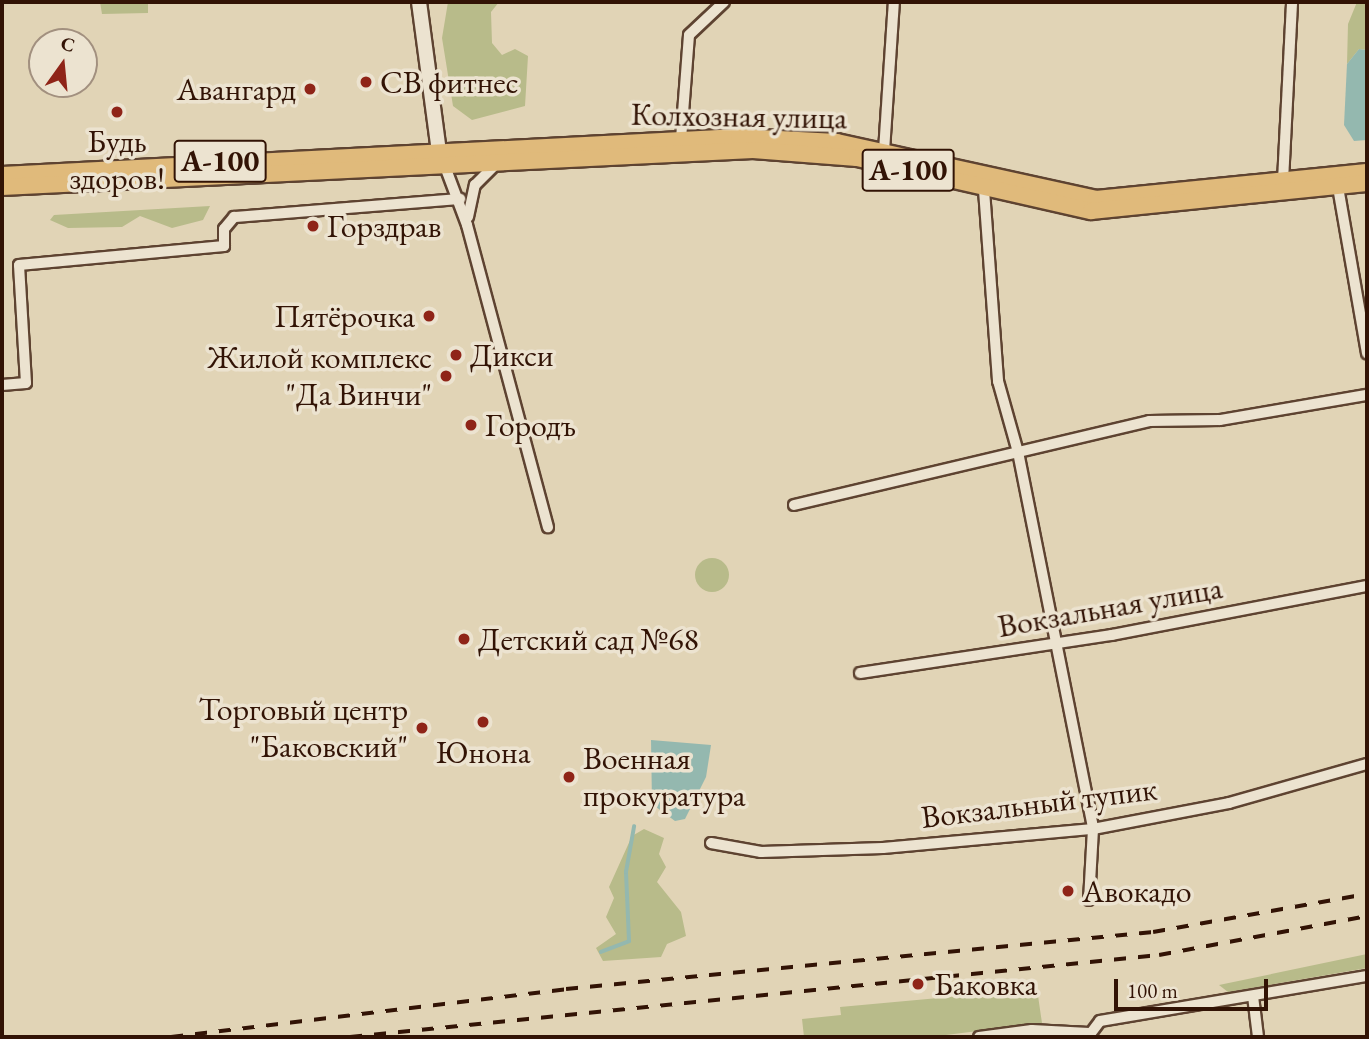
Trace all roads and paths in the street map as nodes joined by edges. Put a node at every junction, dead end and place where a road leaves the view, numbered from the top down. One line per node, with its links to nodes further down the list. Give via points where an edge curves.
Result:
1 (419, 2): 7 (main road)
2 (724, 2): 5 (street, via 689,34)
3 (894, 2): 6 (street)
4 (1292, 2): 11 (street)
5 (681, 139): 6 (main road, Колхозная улица / А-100, via 794,138); 7 (main road, Колхозная улица / А-100)
6 (884, 151): 11 (main road, Колхозная улица / А-100, via 1096,199)
7 (442, 158): 8 (main road, Колхозная улица / А-100); 10 (main road, А-100); 13 (main road, А-100); 16 (street)
8 (498, 163): 15 (main road, Колхозная улица / А-100, via 793,151 857,158); 17 (street, via 475,185)
9 (1367, 172): 11 (main road, Колхозная улица / А-100)
10 (2, 175)
11 (1283, 181)
12 (1367, 183): 14 (main road, Колхозная улица / А-100)
13 (2, 187)
14 (1338, 187): 15 (main road, Колхозная улица / А-100, via 1091,211); 18 (street)
15 (984, 190): 21 (street, via 998,381)
16 (460, 199): 17 (street); 19 (street, via 234,217 224,229 224,246 19,265 26,383)
17 (467, 225): 23 (street)
18 (1367, 354)
19 (2, 385)
20 (1367, 396): 21 (street, via 1220,420 1149,421)
21 (1018, 452): 22 (street); 25 (street)
22 (794, 505)
23 (548, 527)
24 (1367, 586): 25 (street, Вокзальная улица)
25 (1057, 645): 26 (street, Вокзальная улица); 28 (street)
26 (860, 673)
27 (1367, 764): 28 (street, Вокзальный тупик, via 1229,803)
28 (1093, 829): 29 (street, Вокзальный тупик, via 883,848 761,852); 30 (street)
29 (711, 843)
30 (1089, 900)
31 (1367, 976): 32 (street)
32 (1253, 996): 33 (street, via 1100,1021); 35 (street)
33 (1089, 1035): 34 (street, via 1032,1030)
34 (979, 1037)
35 (1258, 1037)

